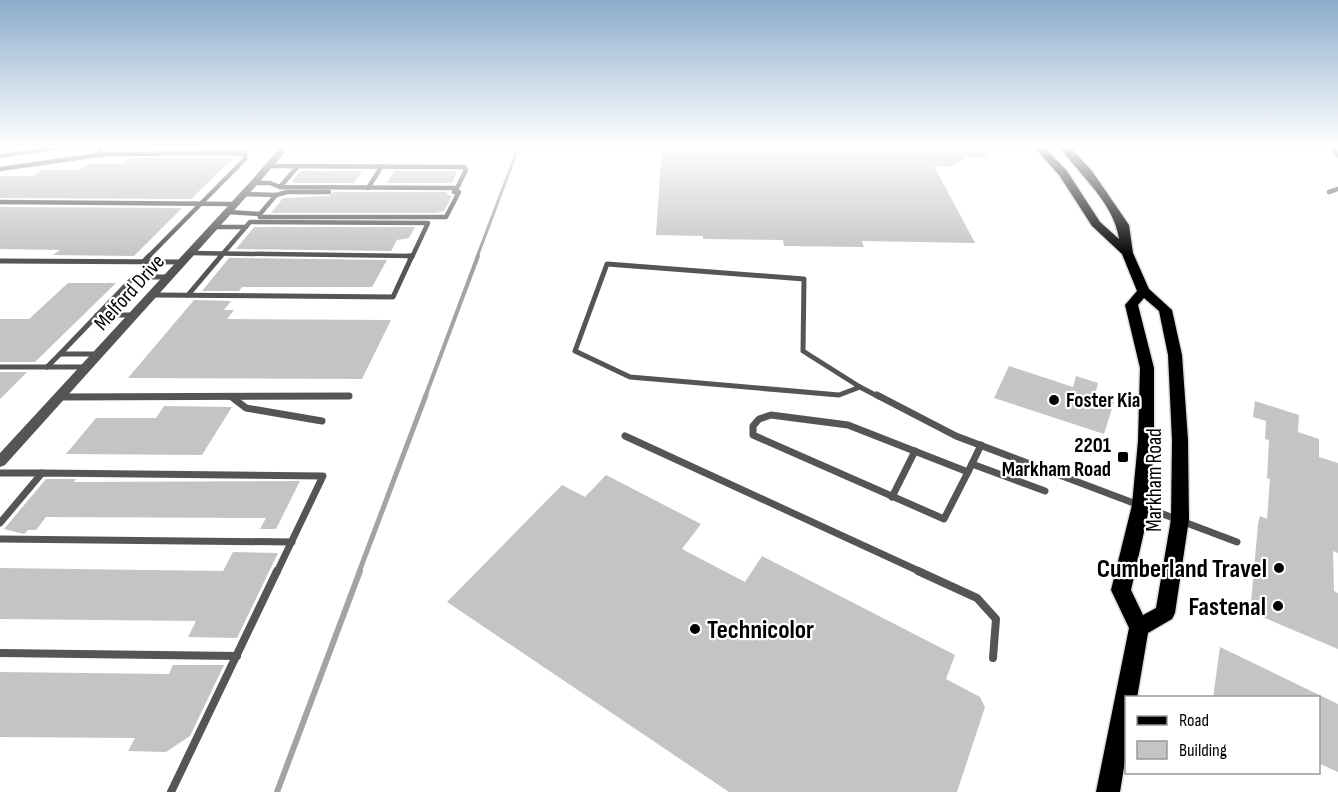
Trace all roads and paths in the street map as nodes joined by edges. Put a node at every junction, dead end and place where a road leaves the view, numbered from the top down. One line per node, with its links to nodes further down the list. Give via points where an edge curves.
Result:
1 (221, 183): 15 (lane)
2 (254, 183): 8 (lane); 12 (street, Melford Drive)
3 (283, 183): 8 (lane)
4 (371, 183): 9 (lane)
5 (460, 183): 9 (lane, via 457,188)
6 (1069, 183): 21 (main road, Markham Road, via 1096,224)
7 (1095, 183): 21 (main road, Markham Road, via 1123,225)
8 (280, 187): 9 (lane)
9 (368, 188)
10 (1338, 189): 11 (lane)
11 (1329, 192)
12 (243, 194): 13 (lane); 16 (street, Melford Drive)
13 (276, 195): 17 (lane); 17 (lane, via 459,192 446,218)
14 (0, 202): 15 (lane)
15 (200, 204): 16 (lane); 25 (lane)
16 (231, 208): 17 (lane); 18 (street, Melford Drive)
17 (260, 214)
18 (214, 227): 19 (lane); 20 (street, Melford Drive)
19 (246, 227): 22 (lane); 23 (lane, via 250,222 428,223)
20 (190, 253): 22 (lane); 26 (street, Melford Drive)
21 (1127, 253): 28 (main road, Markham Road)
22 (223, 254): 23 (lane); 30 (lane)
23 (412, 256): 30 (lane, via 393,297)
24 (0, 261): 25 (lane)
25 (143, 262): 26 (lane)
26 (182, 262): 27 (street, Melford Drive)
27 (168, 277): 29 (street, Melford Drive); 31 (lane, via 134,277)
28 (1143, 291): 53 (main road, Markham Road, via 1131,305 1147,368); 54 (main road, Markham Road, via 1165,310 1175,356)
29 (152, 295): 30 (lane); 32 (street, Melford Drive)
30 (188, 295)
31 (97, 315): 32 (lane); 33 (lane)
32 (134, 315): 34 (street, Melford Drive)
33 (60, 354): 34 (lane); 36 (lane)
34 (98, 354): 37 (street, Melford Drive)
35 (0, 367): 36 (lane)
36 (47, 367): 37 (lane)
37 (86, 367): 39 (street, Melford Drive)
38 (860, 387): 38 (lane, via 803,351 804,279 607,264 575,351 630,377 839,395); 44 (lane)
39 (60, 396): 41 (lane); 46 (street, Melford Drive)
40 (349, 396): 41 (lane)
41 (232, 398): 42 (lane, via 246,408)
42 (322, 422)
43 (625, 436): 62 (lane, via 977,598 996,619)
44 (981, 445): 47 (lane); 53 (lane)
45 (915, 451): 48 (lane); 52 (lane); 52 (lane, via 848,424 771,415 753,426 753,435)
46 (0, 462)
47 (972, 464): 48 (lane); 51 (lane)
48 (968, 472): 52 (lane, via 944,519)
49 (0, 473): 50 (lane)
50 (42, 473): 55 (lane); 57 (lane, via 323,476)
51 (1045, 491)
52 (892, 497)
53 (1141, 505): 54 (lane); 59 (main road, Markham Road, via 1121,590)
54 (1180, 519): 58 (lane); 59 (main road, Markham Road, via 1165,613)
55 (0, 523)
56 (0, 539): 57 (lane)
57 (292, 542): 61 (lane)
58 (1237, 542)
59 (1139, 628): 63 (main road)
60 (0, 653): 61 (lane)
61 (237, 656): 65 (lane)
62 (993, 658)
63 (1126, 696)
64 (1125, 702): 66 (main road)
65 (171, 792)
66 (1108, 792)

